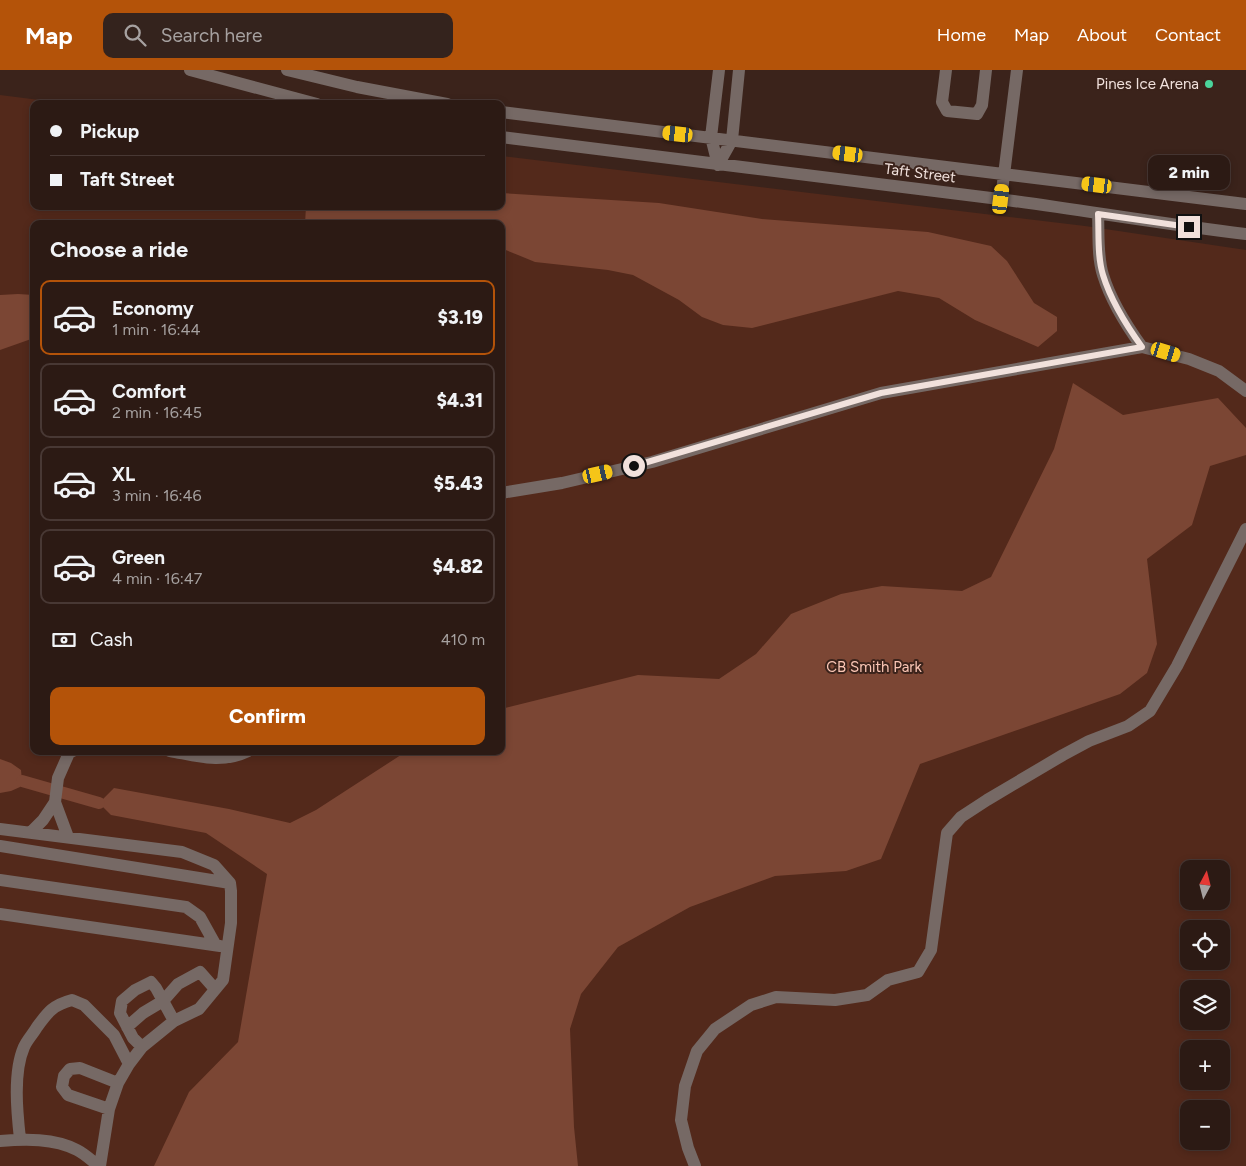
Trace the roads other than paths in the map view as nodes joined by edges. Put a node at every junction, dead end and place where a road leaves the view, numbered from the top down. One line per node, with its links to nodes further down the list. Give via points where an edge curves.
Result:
1 (190, 70): 8 (street)
2 (287, 70): 9 (street)
3 (720, 70): 12 (street)
4 (739, 70): 13 (street)
5 (946, 70): 6 (street, via 942,102 947,111 977,114 982,105)
6 (986, 70)
7 (1017, 70): 15 (street)
8 (302, 100)
9 (426, 100)
10 (505, 112): 12 (street, Taft Street)
11 (505, 138): 14 (street, Taft Street)
12 (711, 138): 13 (street, Taft Street); 14 (street)
13 (732, 140): 14 (street); 15 (street, Taft Street)
14 (718, 165): 16 (street, Taft Street)
15 (1004, 174): 16 (street); 17 (street, Taft Street)
16 (1001, 199): 18 (street, Taft Street)
17 (1246, 204)
18 (1098, 214): 19 (street, Taft Street); 20 (street, via 1103,274 1126,326)
19 (1246, 234)
20 (1142, 347): 21 (street, via 1189,359 1219,372); 22 (street, via 881,393 652,462)
21 (1246, 391)
22 (505, 492)
23 (1246, 529): 47 (street, via 1178,666 1150,710 1128,726 1089,741 986,800 960,816 947,833 931,950 918,972 888,980 867,995 834,1000 776,997 751,1005 715,1029 697,1051 685,1086 681,1120)
24 (68, 755): 27 (street, via 58,778)
25 (206, 755): 26 (street, via 225,759)
26 (239, 755)
27 (55, 802): 29 (street); 30 (street)
28 (0, 829): 29 (street)
29 (31, 832): 30 (street)
30 (68, 838): 33 (street, via 182,852 214,865)
31 (0, 846): 33 (street)
32 (0, 880): 35 (street, via 186,907 200,917)
33 (230, 883): 35 (street, via 231,923)
34 (0, 914): 35 (street)
35 (221, 946): 36 (street, via 223,980)
36 (215, 989): 37 (street, via 200,972 178,984); 38 (street, via 199,1008)
37 (163, 1001): 38 (street); 39 (street); 39 (street, via 151,982 135,990 122,1001 120,1013)
38 (174, 1021): 40 (street)
39 (128, 1027): 40 (street)
40 (142, 1047): 41 (street)
41 (130, 1064): 42 (street); 44 (street, via 114,1035 84,1005 72,1000 48,1011 24,1047 18,1072)
42 (118, 1084): 43 (street); 43 (street, via 80,1068 70,1069 64,1076 62,1087 68,1095)
43 (109, 1109): 46 (street)
44 (20, 1139): 45 (street); 46 (street, via 62,1143 78,1150)
45 (0, 1142)
46 (99, 1166)
47 (695, 1166)

